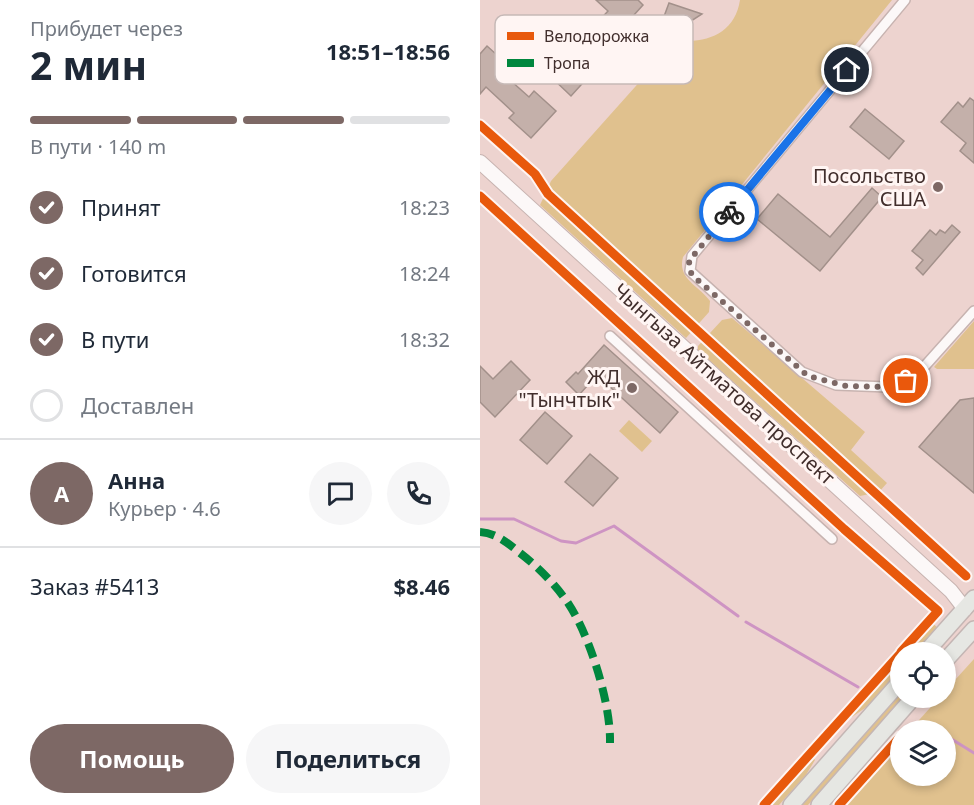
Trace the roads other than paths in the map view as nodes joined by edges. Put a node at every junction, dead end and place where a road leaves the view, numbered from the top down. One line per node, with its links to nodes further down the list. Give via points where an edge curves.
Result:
1 (905, 0): 3 (street, via 692,256 690,271 802,372 836,385 888,387 915,377)
2 (480, 162): 6 (main road, Чынгыза Айтматова проспект)
3 (974, 311)
4 (610, 336): 5 (street)
5 (832, 539)
6 (971, 608): 8 (main road)
7 (974, 629): 9 (main road)
8 (936, 642)
9 (956, 649)
10 (890, 693): 12 (main road)
11 (904, 708): 13 (main road)
12 (791, 805)
13 (819, 805)

